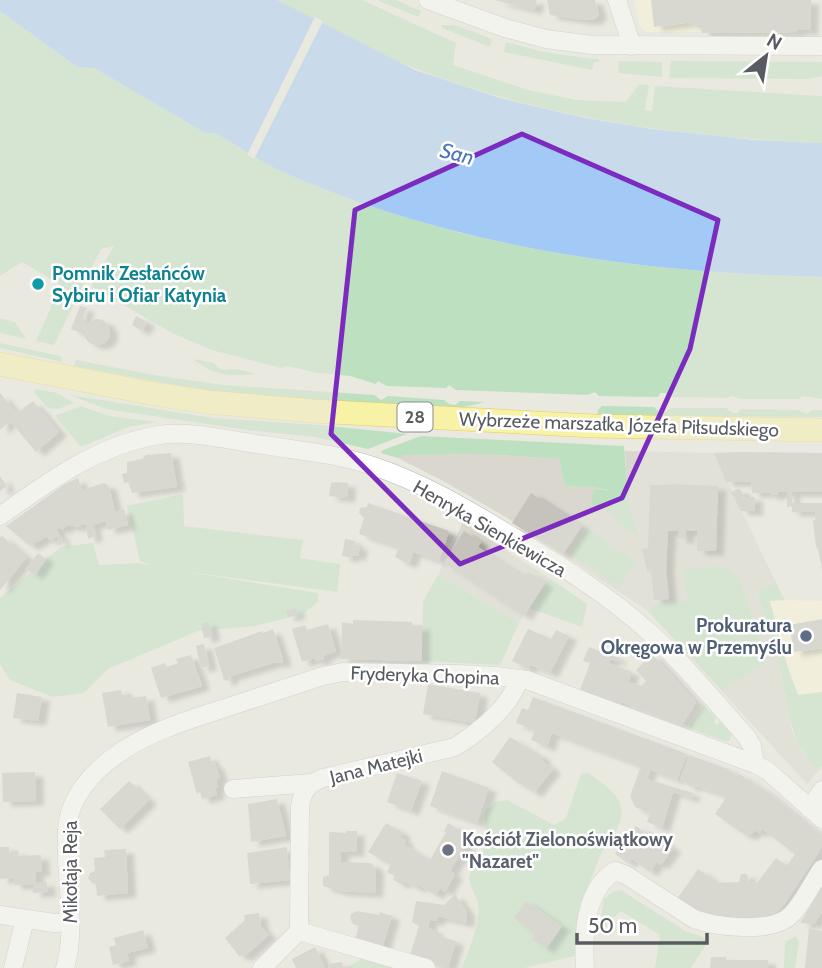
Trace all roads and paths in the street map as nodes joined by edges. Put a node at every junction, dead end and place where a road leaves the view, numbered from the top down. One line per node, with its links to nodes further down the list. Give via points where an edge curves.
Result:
1 (428, 0): 3 (street, via 546,39)
2 (617, 0): 3 (street)
3 (632, 46): 4 (street)
4 (822, 46)
5 (0, 364): 6 (main road, Wybrzeże marszałka Józefa Piłsudskiego / 28, via 160,395 300,410 593,426)
6 (822, 430)
7 (0, 516): 10 (street, Henryka Sienkiewicza, via 77,464 161,435 231,440 374,466 483,519 633,617 746,736)
8 (519, 679): 9 (street, Fryderyka Chopina, via 343,672 202,715); 10 (street, Fryderyka Chopina); 11 (street, Jana Matejki, via 508,700 455,747)
9 (119, 752): 18 (street, Mikołaja Reja, via 90,779 68,818)
10 (755, 764): 14 (street, Fryderyka Chopina)
11 (311, 783): 12 (street); 19 (street, Jana Matejki, via 303,792 300,807)
12 (233, 789)
13 (822, 790): 14 (street)
14 (816, 814)
15 (822, 869): 24 (street, via 792,915 760,928 694,919 615,871 600,888 584,929)
16 (0, 915): 17 (street)
17 (25, 919): 18 (street); 20 (street)
18 (70, 922): 21 (street, Mikołaja Reja)
19 (299, 932): 22 (street); 23 (street)
20 (13, 968)
21 (65, 968)
22 (262, 968)
23 (426, 968)
24 (585, 968)

